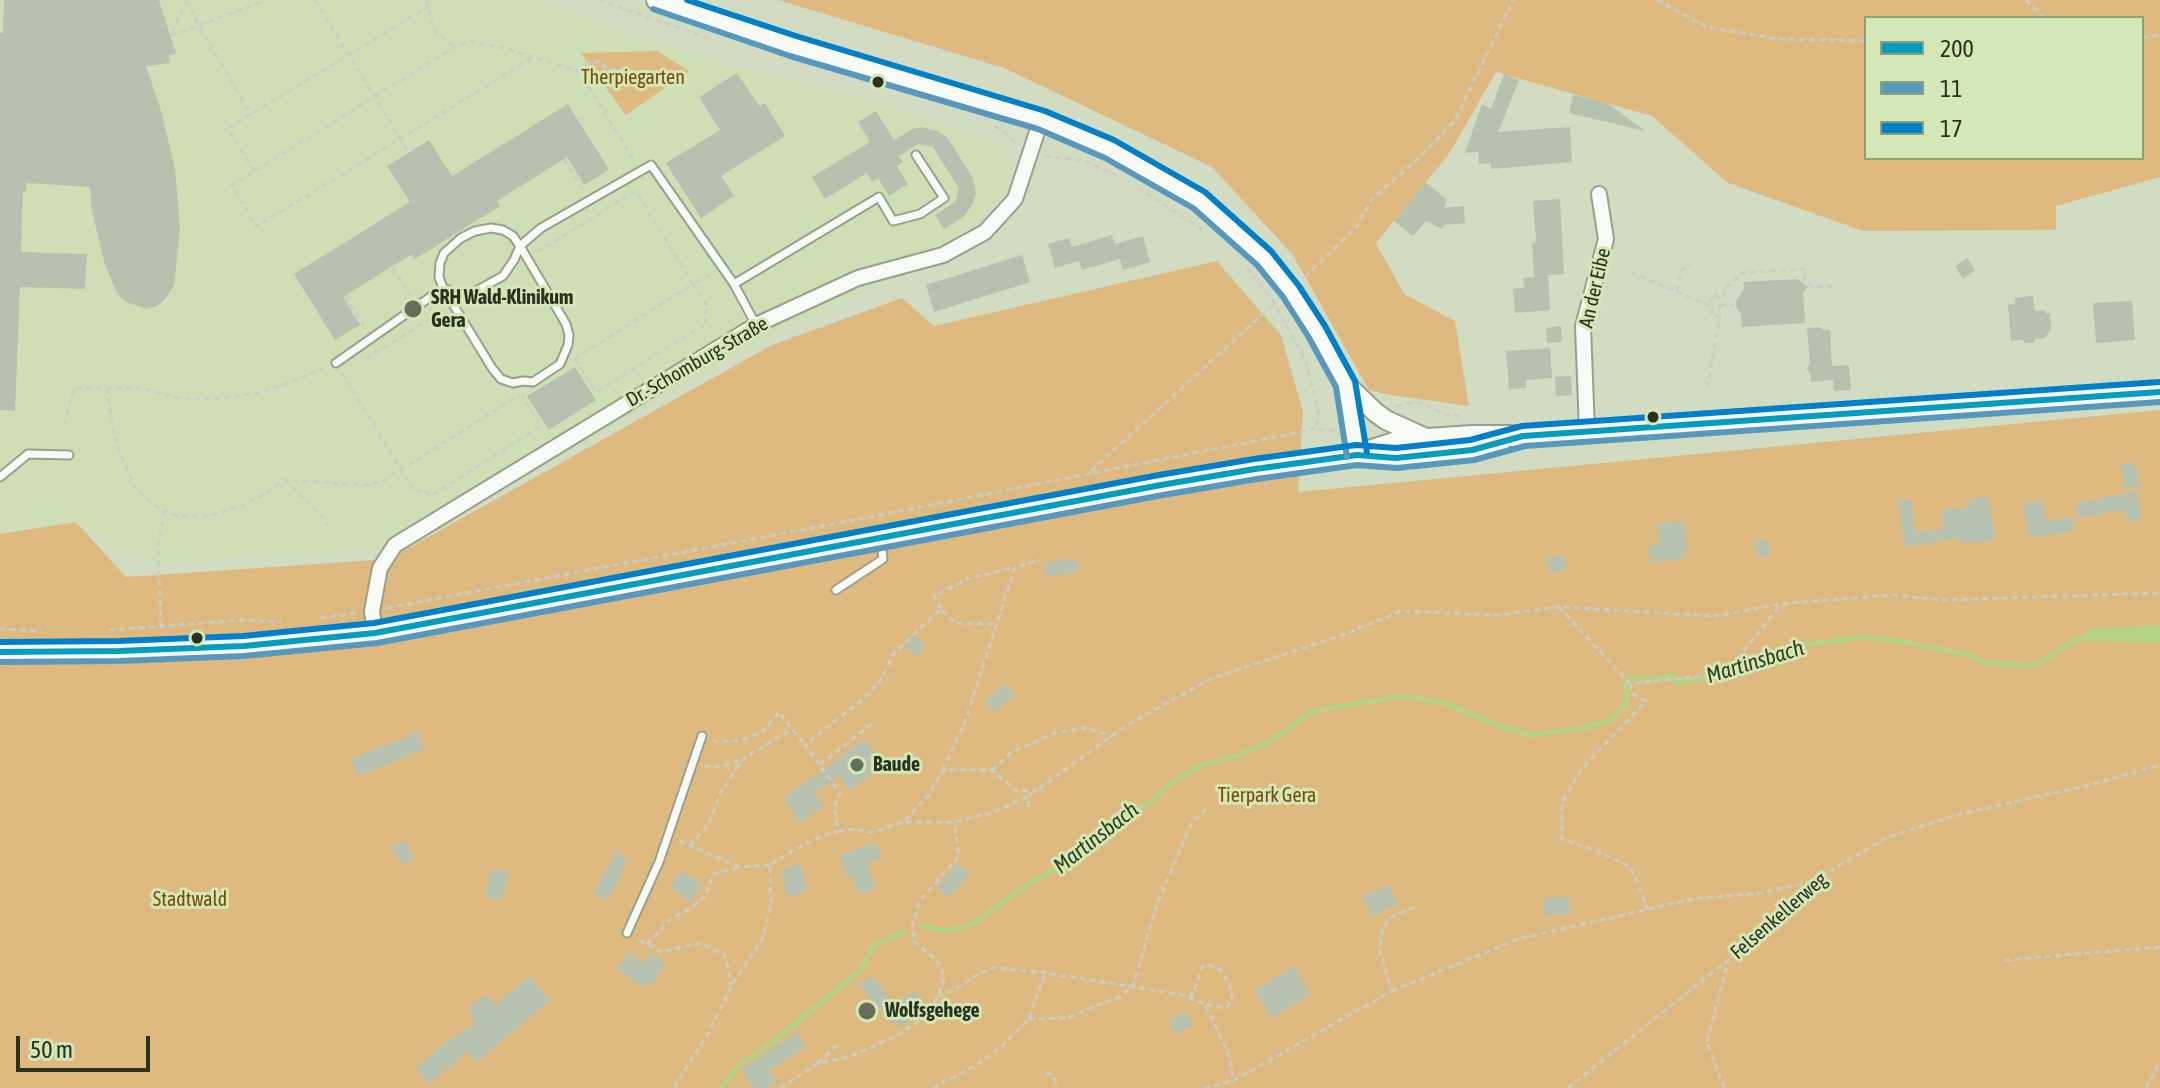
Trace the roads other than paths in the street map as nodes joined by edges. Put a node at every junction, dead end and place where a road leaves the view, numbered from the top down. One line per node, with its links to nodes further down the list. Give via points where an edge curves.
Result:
1 (656, 0): 2 (street)
2 (1041, 120): 8 (street, Dr.-Schomburg-Straße, via 1015,199 985,232 943,255 858,278); 10 (street, via 1109,149 1199,200 1264,258 1291,291)
3 (916, 155): 6 (lane, via 944,198 920,214 893,221 879,197)
4 (1599, 194): 12 (street, An der Eibe, via 1606,239 1583,326)
5 (520, 246): 6 (lane, via 541,228 651,165); 7 (lane, via 503,276 474,292 458,294); 7 (lane, via 513,236 491,228 461,238 440,263); 7 (lane, via 569,335 560,364 533,382 501,379)
6 (734, 284): 8 (lane)
7 (443, 288): 9 (lane)
8 (756, 325): 20 (street, Dr.-Schomburg-Straße, via 395,545 380,568 372,611)
9 (336, 363)
10 (1346, 384): 14 (street, via 1386,420); 16 (street)
11 (2160, 392): 12 (main road)
12 (1587, 431): 13 (main road)
13 (1523, 436): 14 (main road); 16 (main road, via 1472,450 1396,458)
14 (1428, 439): 16 (main road)
15 (69, 455): 17 (lane, via 28,454)
16 (1357, 455): 18 (main road)
17 (0, 477)
18 (880, 538): 19 (lane, via 883,559); 20 (main road)
19 (836, 590)
20 (375, 633): 21 (main road, via 244,646)
21 (0, 652)
22 (702, 736): 23 (lane, via 659,862)
23 (627, 933)

